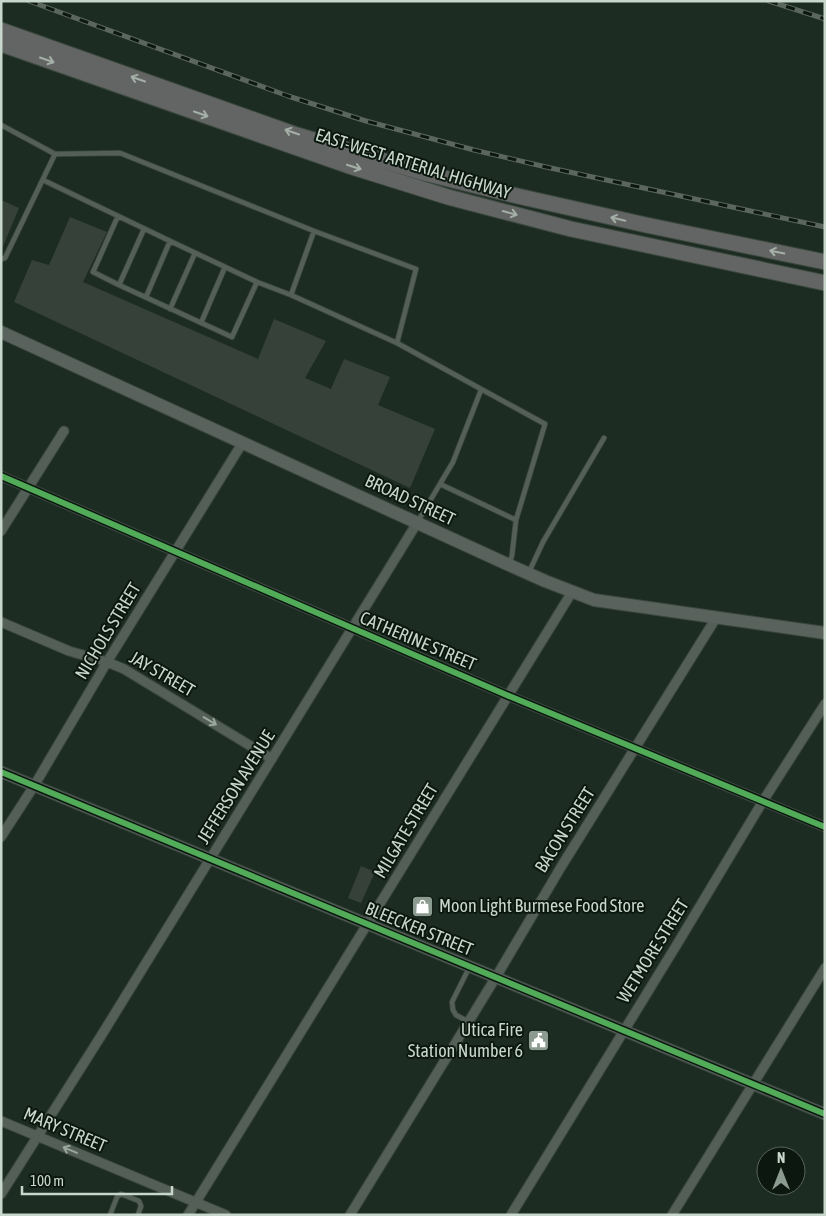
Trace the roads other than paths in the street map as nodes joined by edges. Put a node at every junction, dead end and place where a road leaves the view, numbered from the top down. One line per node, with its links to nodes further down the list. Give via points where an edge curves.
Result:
1 (1, 30): 12 (main road, EAST-WEST ARTERIAL HIGHWAY, one-way to 1, via 424,173 297,134)
2 (1, 44): 15 (main road, EAST-WEST ARTERIAL HIGHWAY, one-way to 15, via 448,197 571,229)
3 (1, 125): 4 (lane)
4 (55, 154): 5 (lane); 8 (lane, via 120,153)
5 (43, 180): 6 (lane); 11 (lane, via 5,258)
6 (118, 216): 7 (lane); 16 (lane, via 92,272)
7 (144, 229): 9 (lane); 16 (lane)
8 (314, 231): 17 (lane); 22 (lane, via 416,269)
9 (170, 242): 10 (lane); 18 (lane)
10 (195, 253): 13 (lane); 19 (lane)
11 (1, 259)
12 (825, 262)
13 (225, 267): 14 (lane); 20 (lane)
14 (257, 282): 17 (lane); 20 (lane, via 232,338)
15 (825, 283)
16 (119, 285): 18 (lane)
17 (291, 295): 22 (lane)
18 (146, 297): 19 (lane)
19 (170, 309): 20 (lane)
20 (201, 323)
21 (1, 332): 26 (main road, BROAD STREET)
22 (397, 343): 23 (lane)
23 (481, 390): 28 (lane, via 453,462); 30 (lane, via 545,424)
24 (64, 431): 29 (street)
25 (604, 438): 35 (lane)
26 (242, 442): 31 (main road, BROAD STREET); 33 (street, NICHOLS STREET)
27 (1, 476): 29 (street, CATHERINE STREET)
28 (440, 484): 30 (lane); 31 (lane)
29 (28, 487): 32 (street); 33 (street, CATHERINE STREET)
30 (516, 520): 34 (lane)
31 (417, 523): 34 (main road, BROAD STREET); 39 (street, JEFFERSON AVENUE)
32 (1, 531)
33 (175, 551): 39 (street, CATHERINE STREET); 41 (street, NICHOLS STREET)
34 (509, 565): 35 (main road, BROAD STREET)
35 (528, 573): 36 (main road, BROAD STREET)
36 (572, 592): 37 (main road, BROAD STREET, via 594,600); 42 (street, MILGATE STREET)
37 (716, 618): 40 (main road, BROAD STREET); 44 (street, BACON STREET)
38 (1, 622): 41 (street, JAY STREET, via 69,651)
39 (351, 629): 42 (street, CATHERINE STREET); 45 (street, JEFFERSON AVENUE)
40 (825, 633)
41 (108, 662): 45 (street, JAY STREET, one-way to 45); 47 (street, NICHOLS STREET)
42 (509, 696): 44 (street, CATHERINE STREET); 52 (street, MILGATE STREET)
43 (825, 704): 48 (street, WETMORE STREET)
44 (635, 749): 48 (street, CATHERINE STREET); 55 (street, BACON STREET)
45 (272, 759): 51 (street, JEFFERSON AVENUE)
46 (1, 772): 47 (street, BLEECKER STREET)
47 (34, 786): 50 (street, NICHOLS STREET); 51 (street, BLEECKER STREET)
48 (763, 801): 49 (street, CATHERINE STREET); 57 (street, WETMORE STREET)
49 (825, 827)
50 (1, 837)
51 (210, 858): 52 (street, BLEECKER STREET); 61 (street, JEFFERSON AVENUE)
52 (368, 924): 53 (street, BLEECKER STREET); 63 (street, MILGATE STREET)
53 (470, 966): 55 (street, BLEECKER STREET); 56 (lane, via 452,1002 456,1015)
54 (825, 968): 58 (street)
55 (496, 977): 56 (street, BACON STREET); 57 (street, BLEECKER STREET)
56 (469, 1022): 68 (street, BACON STREET)
57 (624, 1030): 58 (street, BLEECKER STREET); 69 (street, WETMORE STREET)
58 (753, 1084): 59 (street, BLEECKER STREET); 70 (street)
59 (825, 1114)
60 (1, 1121): 61 (street, MARY STREET)
61 (37, 1136): 62 (street, JEFFERSON AVENUE); 63 (street, MARY STREET, one-way to 61)
62 (1, 1194)
63 (196, 1202): 66 (street, MILGATE STREET); 67 (street, MARY STREET)
64 (110, 1215): 65 (lane, via 121,1194 139,1201)
65 (138, 1215)
66 (188, 1215)
67 (226, 1215)
68 (350, 1215)
69 (510, 1215)
70 (672, 1215)

